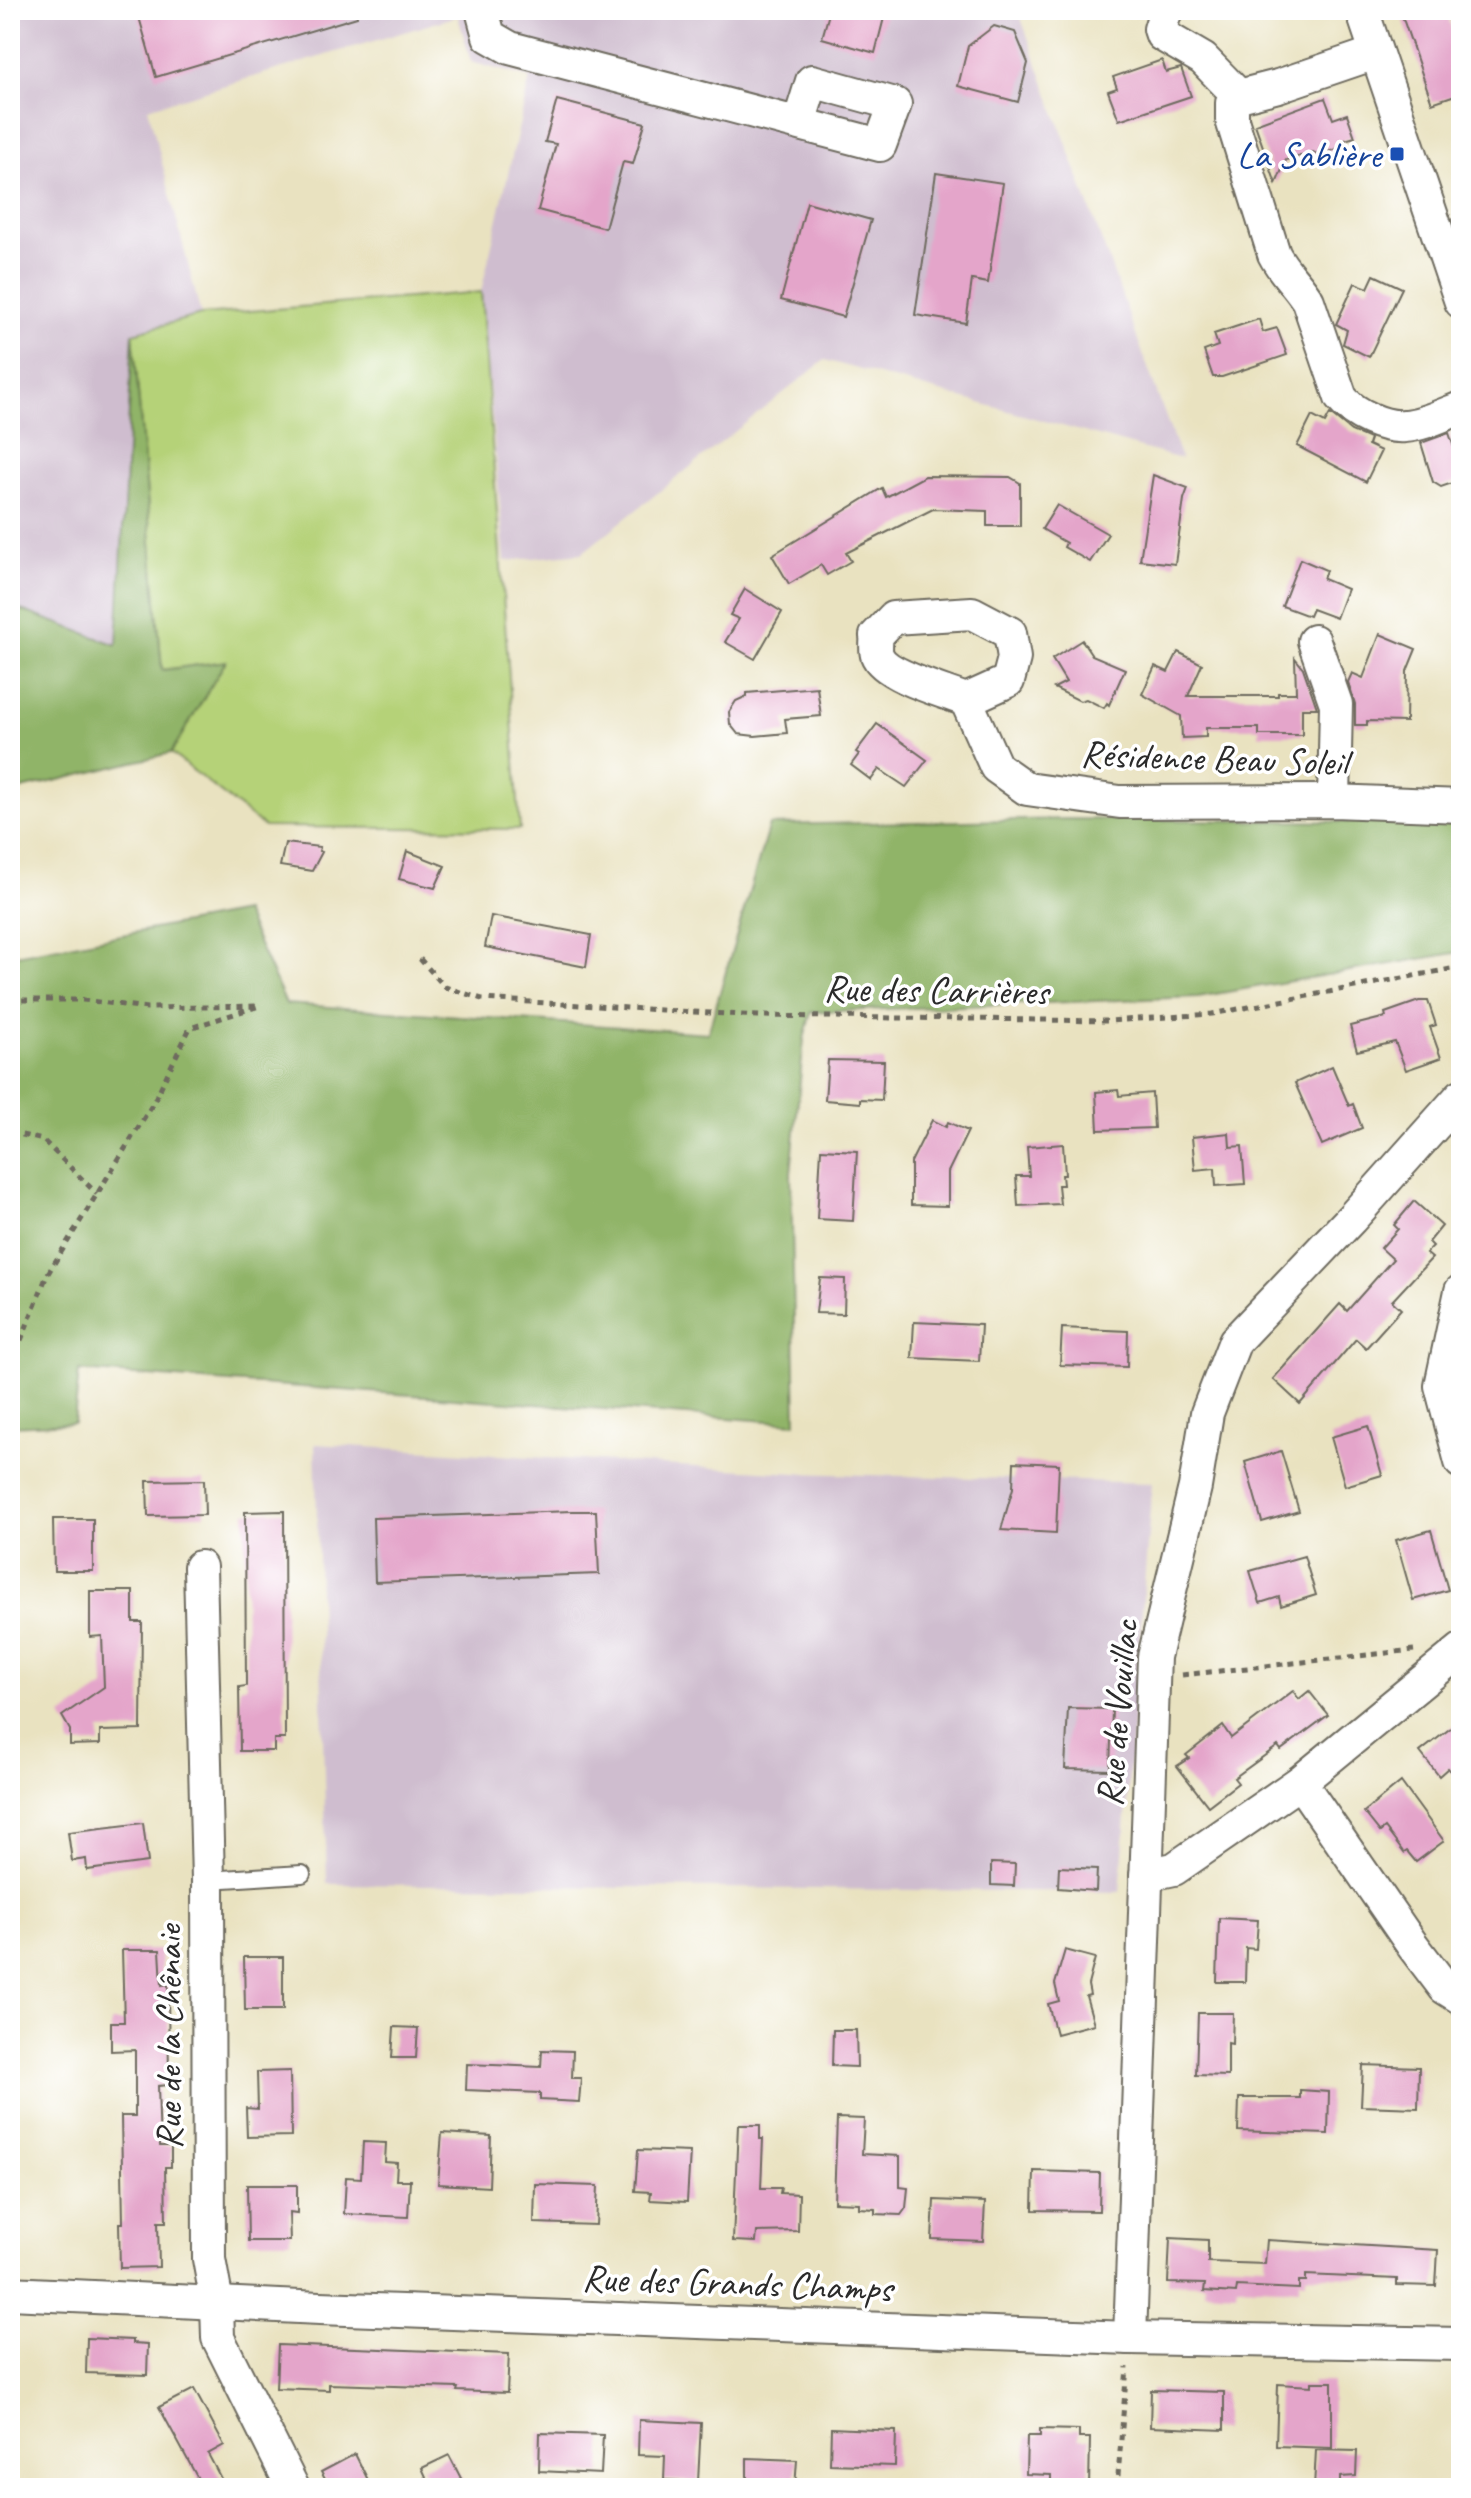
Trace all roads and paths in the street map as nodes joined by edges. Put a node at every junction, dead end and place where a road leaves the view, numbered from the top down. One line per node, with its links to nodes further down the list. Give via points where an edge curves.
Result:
1 (482, 10): 6 (street, via 489,36 510,48)
2 (1166, 10): 5 (street, via 1162,35 1203,59)
3 (1362, 10): 4 (street)
4 (1375, 53): 5 (street); 7 (street)
5 (1239, 96): 8 (street, via 1232,103 1232,120 1274,254 1308,301 1341,398 1366,417 1399,426)
6 (799, 123)
7 (1461, 302)
8 (1461, 408)
9 (1314, 641): 11 (street, via 1336,704)
10 (966, 700): 11 (street, Résidence Beau Soleil, via 996,767 1027,789 1120,802)
11 (1334, 801): 12 (street, Résidence Beau Soleil)
12 (1461, 806)
13 (420, 959): 14 (path, Rue des Carrières, via 445,987 482,999 759,1016 1109,1021 1212,1014)
14 (1461, 967)
15 (10, 1000): 18 (path, via 83,1000 147,1008 259,1006 190,1028 152,1105)
16 (1461, 1096): 25 (street, Rue de Vouillac, via 1235,1341 1207,1413)
17 (10, 1132): 18 (path, via 43,1140)
18 (97, 1194): 20 (path, via 47,1275)
19 (1461, 1291): 21 (street, via 1441,1386)
20 (10, 1368)
21 (1461, 1462)
22 (200, 1567): 29 (street, Rue de la Chênaie)
23 (1415, 1650): 25 (path)
24 (1461, 1650): 26 (street)
25 (1153, 1678): 28 (street, Rue de Vouillac)
26 (1300, 1782): 28 (street, via 1174,1869); 30 (street, via 1413,1946 1445,1988)
27 (302, 1874): 29 (lane)
28 (1146, 1875): 33 (street, Rue de Vouillac)
29 (208, 1880): 32 (street, Rue de la Chênaie, via 209,2259)
30 (1461, 1998)
31 (10, 2293): 32 (street, Rue des Grands Champs)
32 (217, 2303): 33 (street, Rue des Grands Champs); 35 (street, Rue de la Chênaie, via 218,2338)
33 (1130, 2338): 34 (street, Rue des Grands Champs); 36 (path)
34 (1461, 2344)
35 (293, 2488)
36 (1117, 2488)

